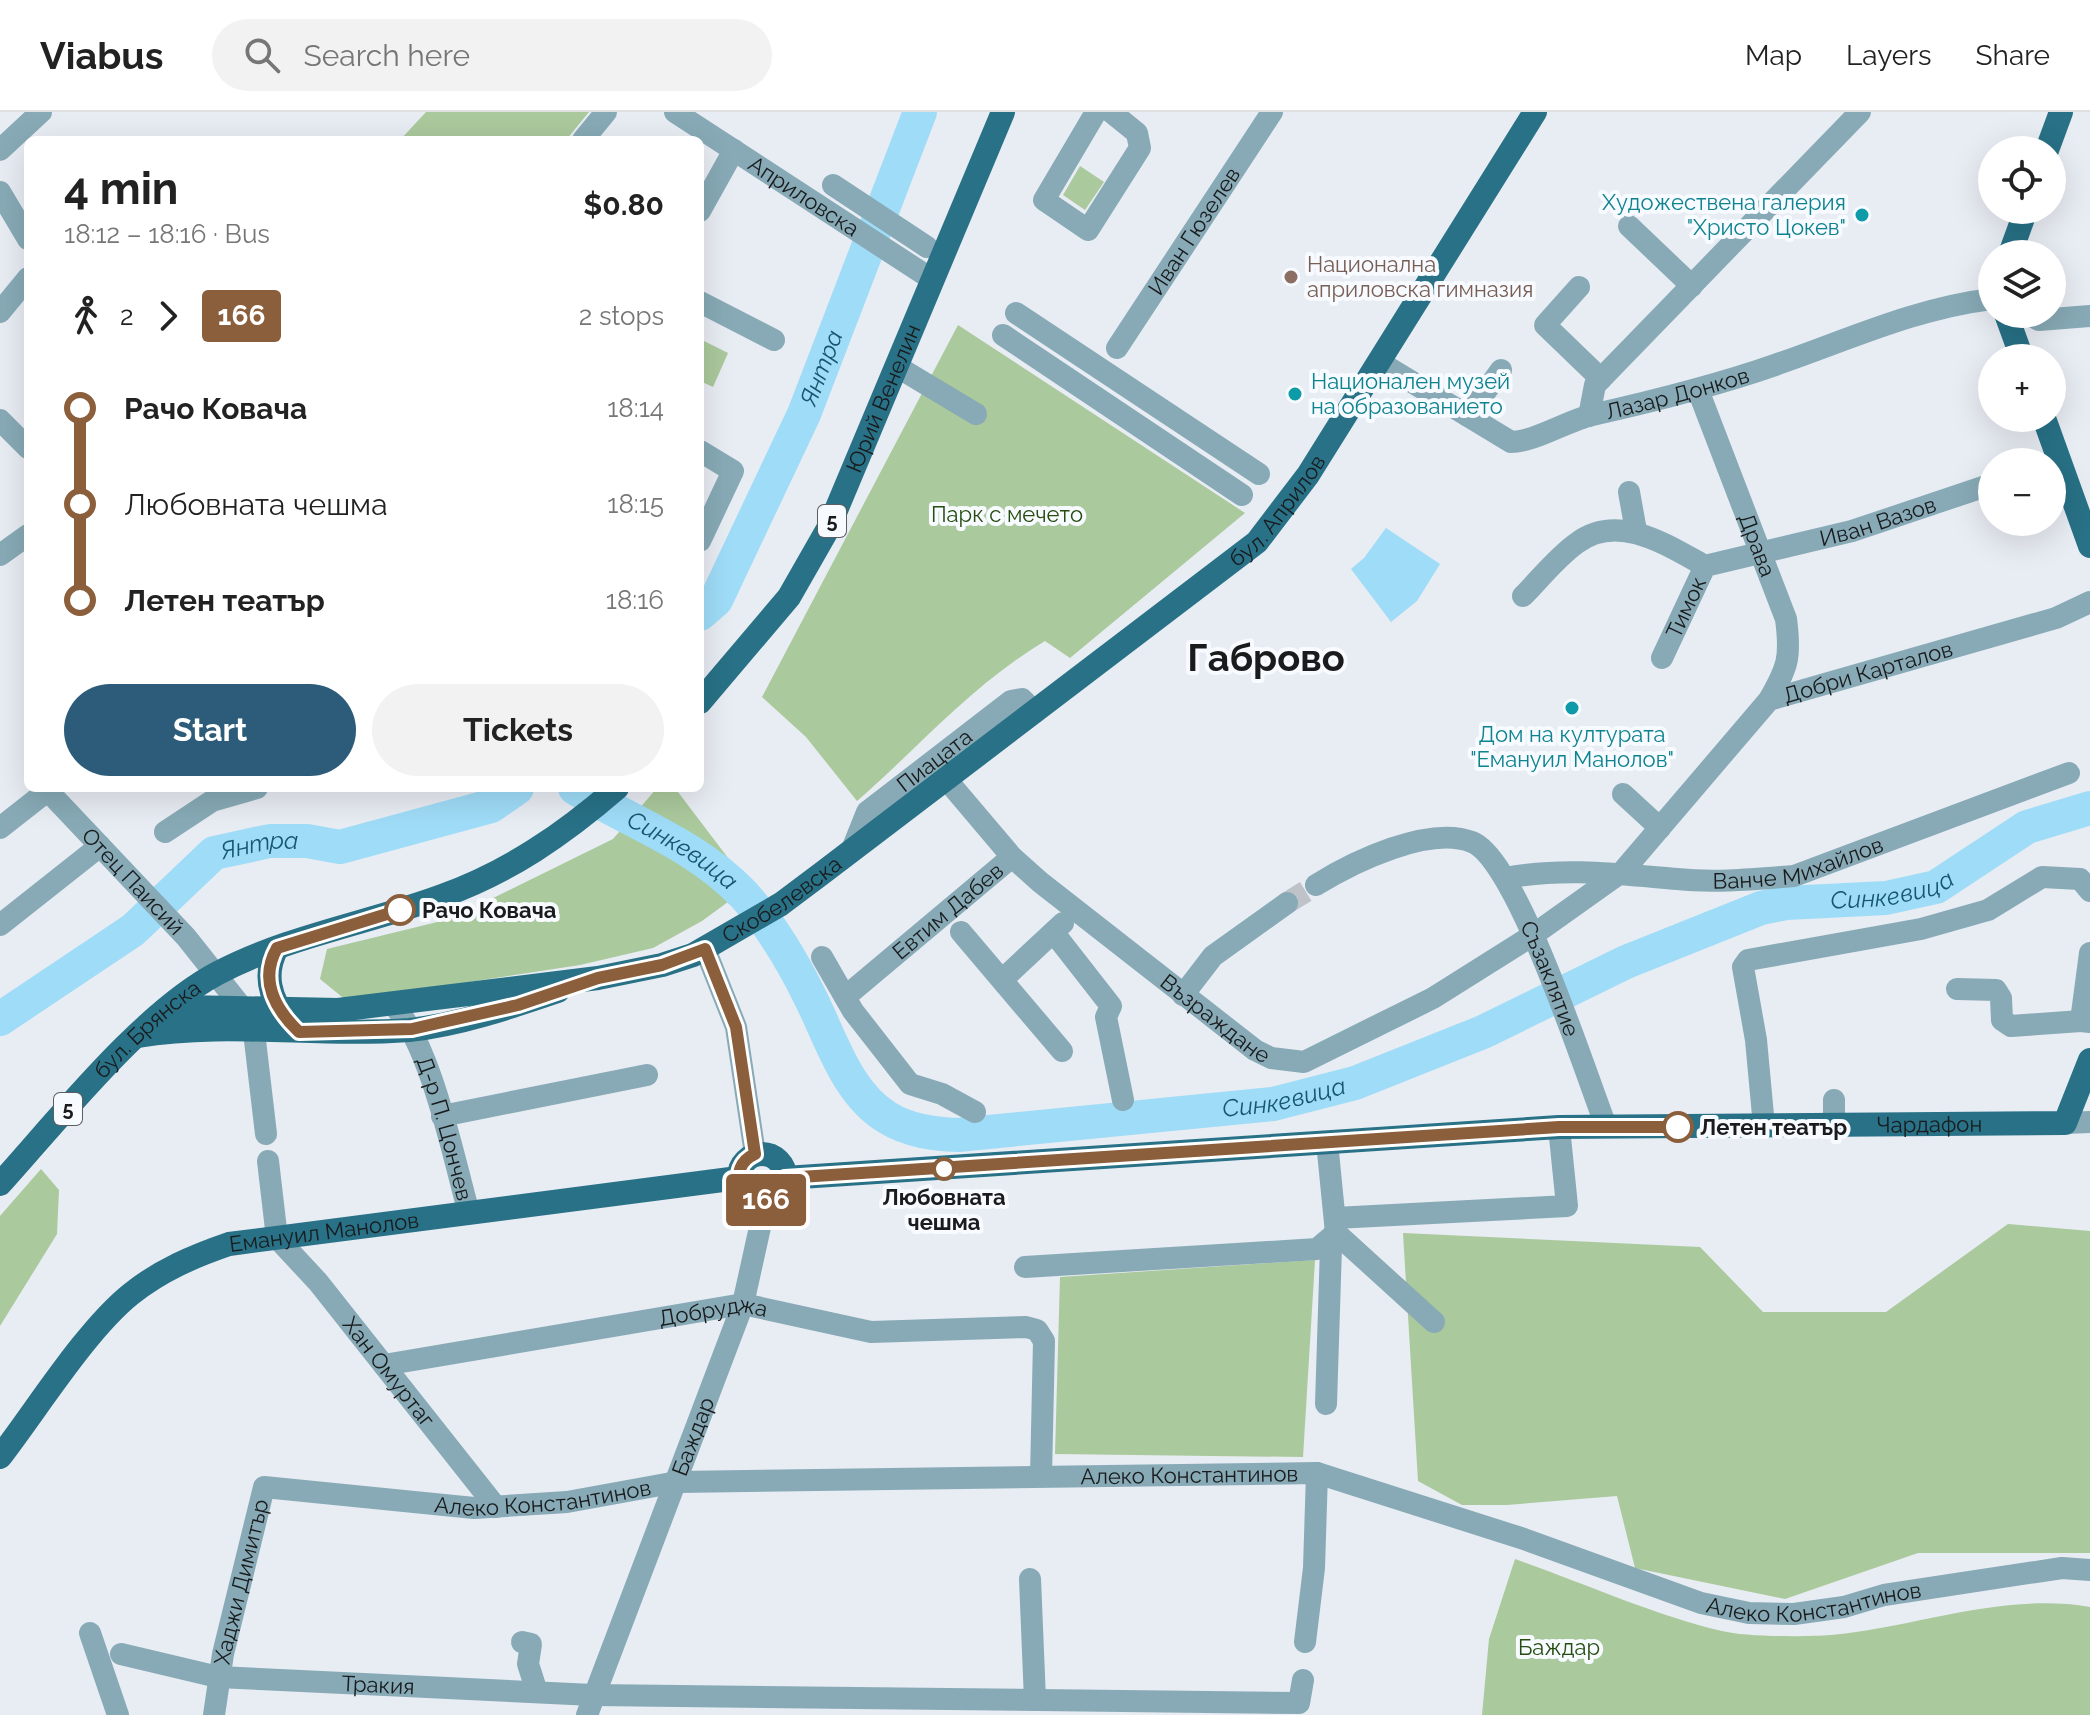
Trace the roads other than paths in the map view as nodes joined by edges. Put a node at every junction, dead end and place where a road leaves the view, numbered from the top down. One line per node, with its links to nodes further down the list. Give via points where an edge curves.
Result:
1 (41, 112): 13 (street)
2 (606, 112): 11 (street)
3 (675, 112): 14 (street, Априловска)
4 (1003, 112): 21 (main road, Юрий Венелин / 5)
5 (1096, 112): 6 (street, via 1044,200 1088,230 1140,148 1137,133)
6 (1111, 112)
7 (1272, 112): 33 (street, Иван Гюзелев)
8 (1535, 112): 34 (main road, бул. Априлов)
9 (1860, 112): 23 (street)
10 (2061, 112): 12 (main road)
11 (586, 136)
12 (2052, 136)
13 (0, 150)
14 (734, 150): 17 (street); 21 (street, Априловска)
15 (833, 185): 20 (street)
16 (0, 192): 19 (street)
17 (704, 204)
18 (1629, 226): 23 (street)
19 (24, 232)
20 (925, 246)
21 (933, 280): 35 (main road, Юрий Венелин / 5)
22 (24, 283): 27 (street)
23 (1692, 286): 37 (street)
24 (1579, 287): 37 (street, via 1545,325)
25 (1978, 301): 38 (street, Лазар Донков, via 1940,305)
26 (704, 304): 32 (street)
27 (0, 312)
28 (1016, 313): 45 (street)
29 (2090, 316): 30 (street)
30 (2066, 318)
31 (1003, 335): 49 (street)
32 (774, 340)
33 (1117, 348)
34 (1379, 362): 40 (street, Лазар Донков); 62 (main road, бул. Априлов, via 1283,511 1257,542)
35 (896, 366): 39 (street); 60 (main road, Юрий Венелин / 5, via 829,527 789,597)
36 (1501, 370): 40 (street)
37 (1601, 379): 41 (street)
38 (1698, 390): 41 (street, Лазар Донков); 54 (street, Драва)
39 (976, 414)
40 (1468, 416): 41 (street, Лазар Донков, via 1511,442 1524,442)
41 (1589, 416)
42 (0, 420): 43 (street)
43 (24, 444)
44 (704, 453): 51 (street, via 733,471)
45 (1259, 474)
46 (2066, 487): 53 (main road)
47 (1978, 489): 54 (street, Иван Вазов, via 1852,531)
48 (1629, 492): 50 (street)
49 (1242, 495)
50 (1636, 531): 56 (street); 57 (street, via 1612,531 1578,541)
51 (704, 533)
52 (24, 538): 55 (street)
53 (2090, 546)
54 (1760, 552): 56 (street, Тимок); 61 (street, Драва, via 1786,619 1790,650 1787,668)
55 (0, 555)
56 (1705, 566): 59 (street, Тимок)
57 (1523, 596)
58 (2090, 602): 61 (street, Добри Карталов, via 2056,618)
59 (1662, 658)
60 (704, 697)
61 (1769, 700): 71 (street, Добри Карталов)
62 (1035, 712): 64 (main road, бул. Априлов); 74 (street, Пиацата, via 1022,699 1011,701 937,757 867,812)
63 (2069, 773): 76 (street, Ванче Михайлов, via 1794,876 1691,879)
64 (946, 779): 74 (main road, Скобелевска); 75 (street, Възраждане)
65 (45, 792): 70 (street)
66 (52, 792): 73 (street, Отец Паисий)
67 (243, 792): 72 (street, via 212,801)
68 (612, 792): 87 (main road, 5, via 574,826 504,869 443,896)
69 (1623, 794): 71 (street)
70 (0, 828)
71 (1660, 828): 76 (street, Добри Карталов)
72 (165, 832)
73 (100, 846): 82 (street); 90 (street, Отец Паисий)
74 (851, 852): 85 (main road, Скобелевска, via 781,904)
75 (1012, 857): 81 (street, Възраждане); 95 (street, Евтим Дабев)
76 (1623, 871): 77 (street, Ванче Михайлов, via 1541,871); 86 (street)
77 (1505, 878): 78 (street, Съзаклятие, via 1474,842 1422,841 1389,849); 86 (street, Съзаклятие)
78 (1316, 885)
79 (2090, 891): 114 (street, via 2080,879 2042,877 1988,910 1921,929 1748,960 1743,979 1756,1040)
80 (1287, 903): 94 (street, via 1221,949)
81 (1074, 910): 84 (street); 94 (street, Възраждане)
82 (0, 925)
83 (961, 932): 92 (street)
84 (1054, 933): 92 (street); 108 (street, via 1111,1006 1106,1017)
85 (713, 944): 91 (main road, Скобелевска, via 662,965); 118 (street, via 736,1027)
86 (1537, 945): 94 (street, Възраждане, via 1304,1062 1255,1050); 113 (street, Съзаклятие)
87 (281, 947): 90 (main road, бул. Брянска / 5); 98 (main road, via 271,962 269,982)
88 (2090, 953): 100 (street)
89 (822, 957): 95 (street)
90 (217, 973): 97 (street, Отец Паисий); 99 (main road, бул. Брянска / 5)
91 (598, 978): 96 (main road, Скобелевска); 101 (main road, Скобелевска, via 518,1005)
92 (1003, 979): 105 (street)
93 (1957, 989): 100 (street, via 1996,990 2002,1020 2011,1026)
94 (1183, 995)
95 (845, 997): 109 (street, via 890,1064 910,1084)
96 (391, 1003): 98 (main road, Скобелевска); 101 (street, Д-р П. Цончев)
97 (244, 1010): 98 (main road, Скобелевска); 99 (main road, Скобелевска, via 185,1007); 102 (street, Отец Паисий)
98 (280, 1011): 103 (main road)
99 (163, 1012): 104 (main road, бул. Брянска / 5)
100 (2086, 1022)
101 (412, 1029): 103 (main road, Скобелевска); 110 (street, Д-р П. Цончев)
102 (254, 1032): 103 (main road, Скобелевска); 104 (main road, Скобелевска, via 193,1028); 116 (street)
103 (299, 1032)
104 (138, 1036): 122 (main road, бул. Брянска / 5)
105 (1062, 1051)
106 (2090, 1060): 112 (main road)
107 (647, 1075): 110 (street)
108 (1123, 1100)
109 (975, 1112)
110 (442, 1116): 124 (street, Д-р П. Цончев)
111 (2090, 1122): 112 (street)
112 (2065, 1123): 114 (main road, Чардафон, via 1834,1112)
113 (1606, 1126): 114 (main road, Чардафон); 115 (main road, Чардафон)
114 (1764, 1126)
115 (1559, 1127): 117 (main road, Чардафон); 125 (street, via 1567,1206)
116 (266, 1134)
117 (1327, 1142): 121 (main road, Чардафон); 125 (street)
118 (755, 1154): 120 (main road, via 741,1166); 121 (main road, via 777,1159)
119 (268, 1161): 126 (street)
120 (738, 1178): 123 (main road, via 744,1193); 124 (main road, Емануил Манолов)
121 (785, 1178): 123 (main road, via 779,1192)
122 (0, 1184)
123 (766, 1200): 128 (street, Баждар)
124 (469, 1213): 126 (main road, Емануил Манолов)
125 (1335, 1225): 127 (street, via 1317,1249); 129 (street); 131 (street)
126 (277, 1238): 130 (street, Хан Омуртаг); 132 (main road, Емануил Манолов, via 200,1254 131,1294 113,1310)
127 (1025, 1267)
128 (743, 1304): 130 (street, Добруджа); 134 (street, Добруджа, via 871,1332 1015,1326 1037,1330 1042,1335); 135 (street, Баждар)
129 (1434, 1322)
130 (384, 1365): 137 (street, Хан Омуртаг)
131 (1326, 1404)
132 (0, 1457)
133 (1317, 1473): 134 (street, Алеко Константинов); 138 (street, Алеко Константинов, via 1701,1603 1749,1613 1794,1614 2062,1568); 142 (street)
134 (1041, 1476): 135 (street, Алеко Константинов)
135 (677, 1482): 137 (street, Алеко Константинов, via 567,1502); 148 (street, Баждар)
136 (264, 1487): 137 (street, Алеко Константинов); 144 (street, Хаджи Димитър)
137 (496, 1507)
138 (2090, 1570)
139 (1030, 1579): 147 (street)
140 (90, 1633): 149 (street)
141 (522, 1642): 146 (street, via 531,1644 528,1664)
142 (1305, 1642)
143 (121, 1654): 144 (street, Хаджи Димитър)
144 (218, 1677): 146 (street, Тракия); 150 (street, Хаджи Димитър)
145 (1303, 1680): 147 (street, Тракия, via 1299,1703)
146 (537, 1692): 148 (street, Тракия)
147 (1035, 1700): 148 (street, Тракия)
148 (590, 1705)
149 (118, 1715)
150 (214, 1715)

